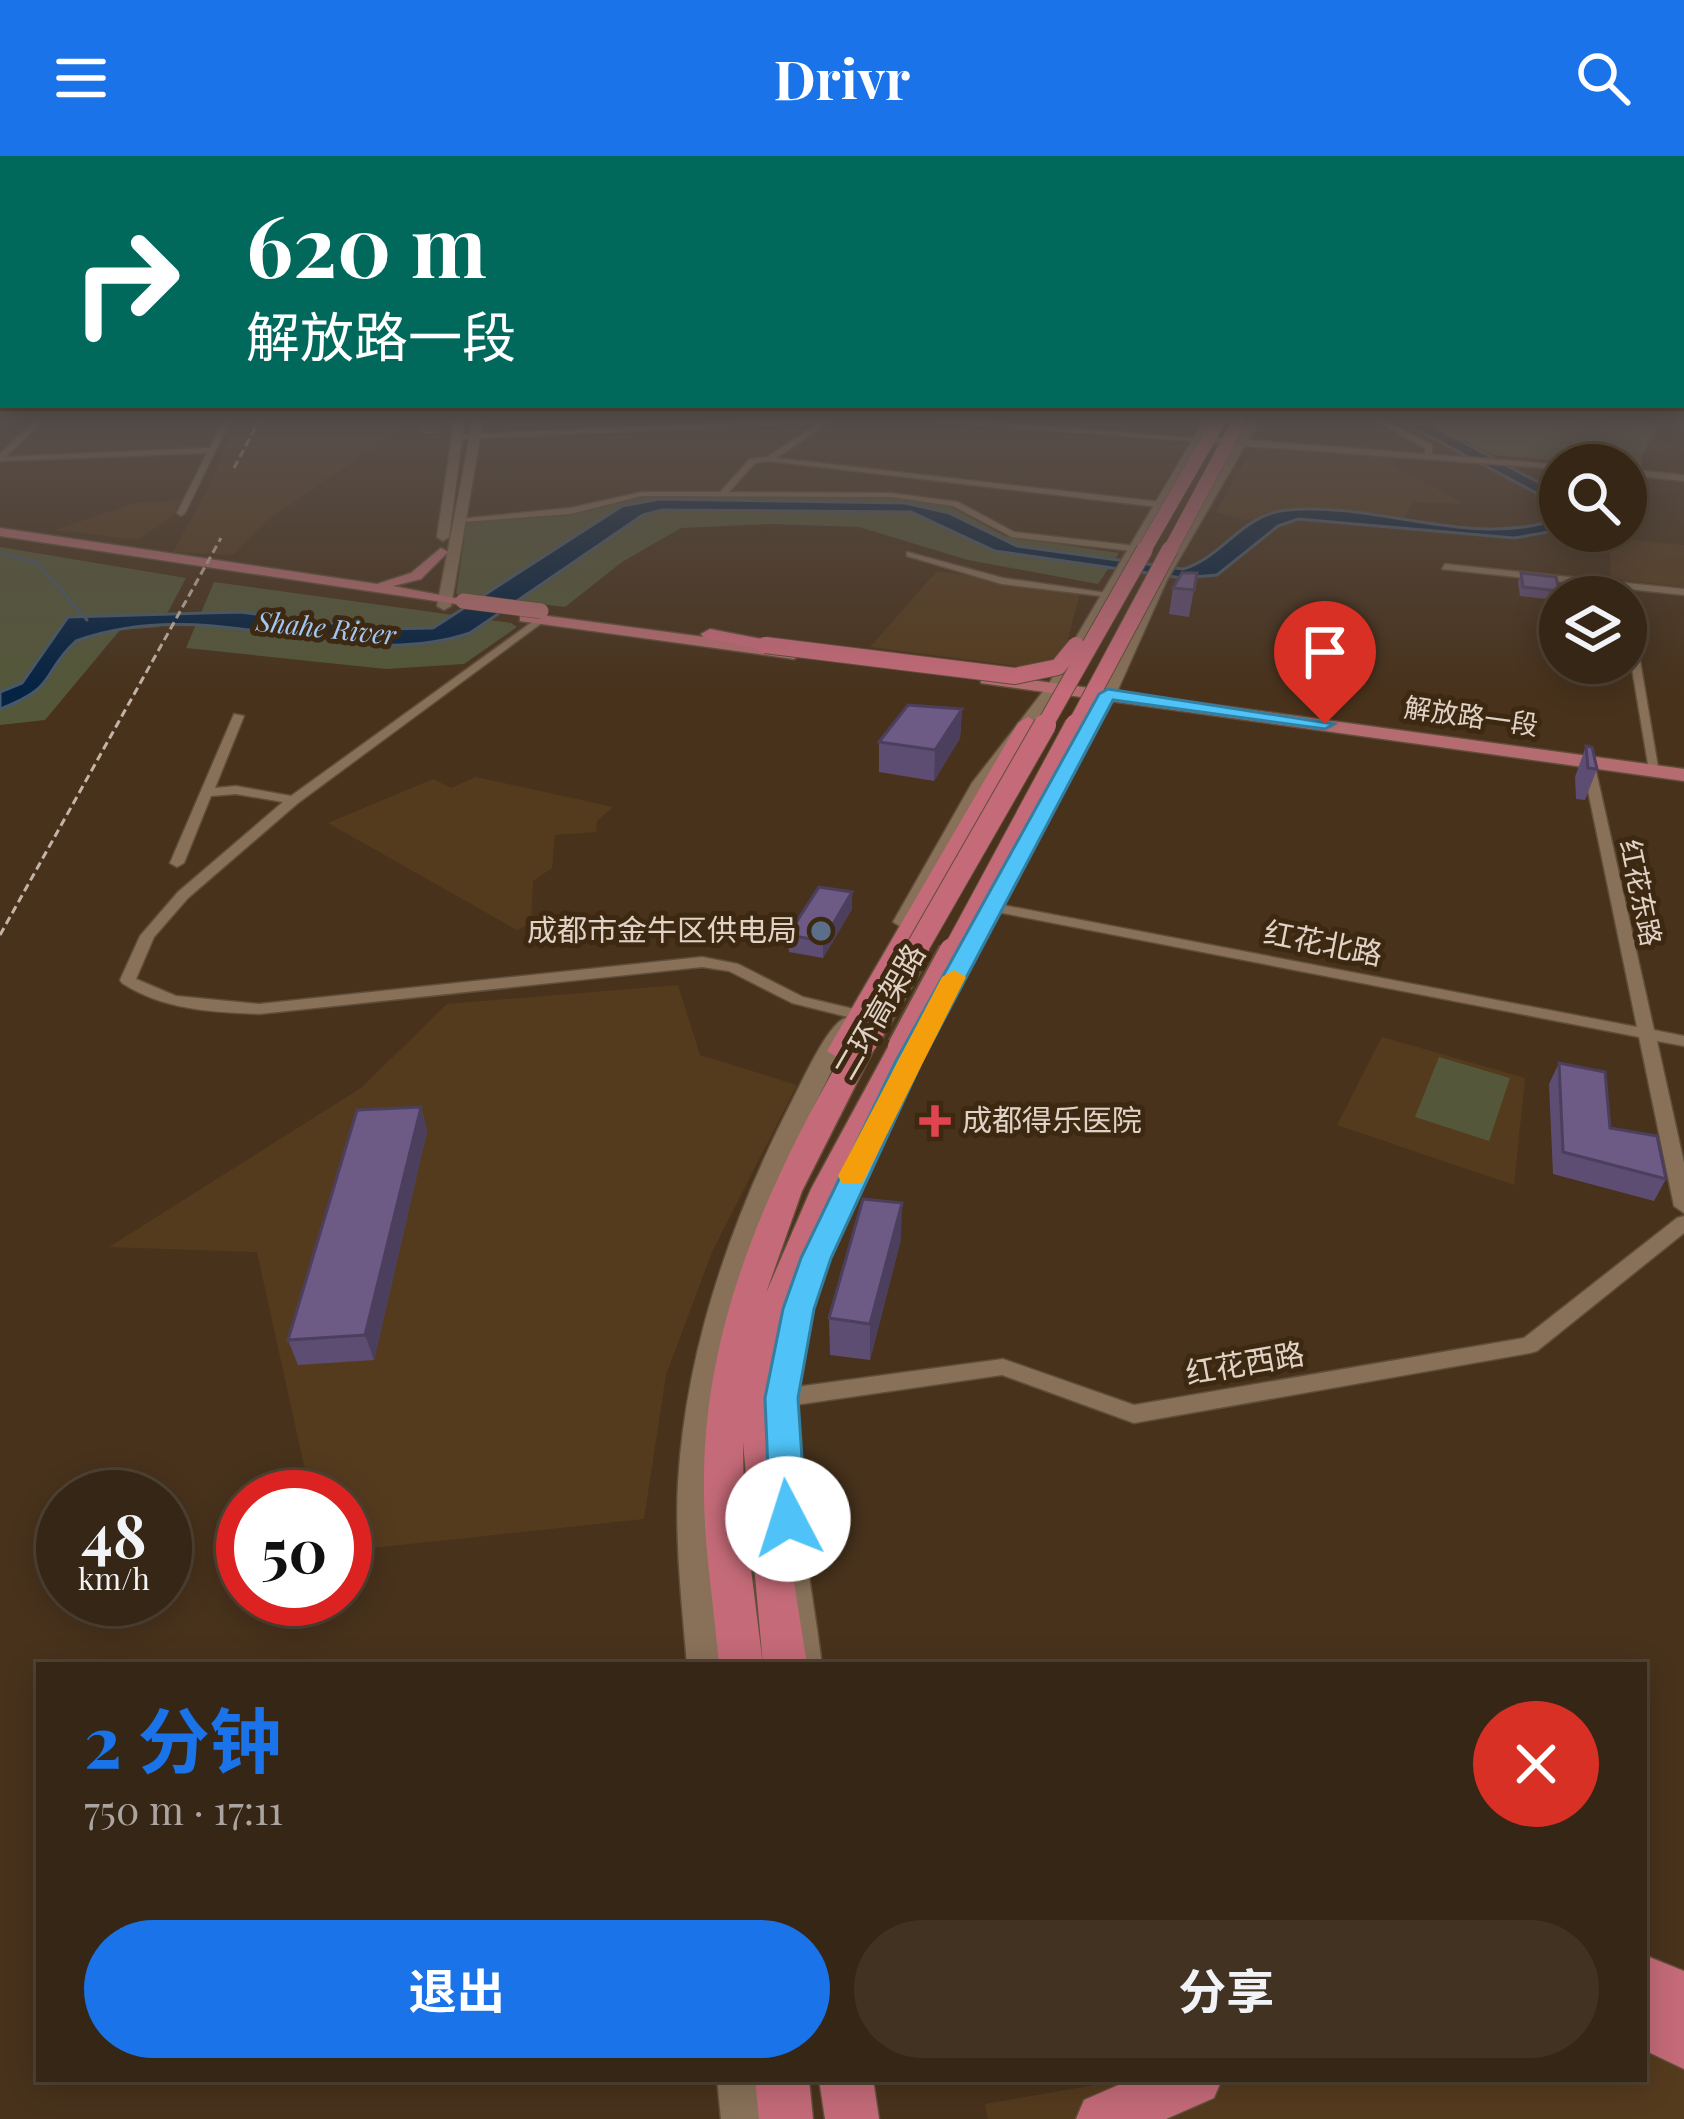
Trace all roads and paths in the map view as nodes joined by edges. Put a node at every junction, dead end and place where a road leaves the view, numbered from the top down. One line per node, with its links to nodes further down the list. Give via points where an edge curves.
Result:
1 (184, 507): 10 (street)
2 (447, 507): 14 (main road)
3 (464, 507): 11 (main road)
4 (589, 507): 11 (street)
5 (960, 507): 13 (street, via 1012,534)
6 (1157, 507): 13 (main road)
7 (1163, 507): 21 (highway, 二环高架路, bridge)
8 (1194, 507): 47 (highway, 二环高架路, bridge, via 902,1047 784,1293 771,1337 764,1447)
9 (1205, 507): 27 (main road, bridge)
10 (181, 513)
11 (462, 519): 22 (main road)
12 (0, 535): 18 (main road); 22 (main road)
13 (1132, 551): 21 (main road)
14 (441, 552): 18 (main road, via 408,580); 22 (main road)
15 (910, 554): 21 (street)
16 (1445, 567): 17 (street)
17 (1539, 577)
18 (363, 586): 22 (main road)
19 (1647, 588): 20 (street)
20 (1684, 592)
21 (1110, 599): 24 (highway, bridge, via 1065,663 1028,676); 25 (main road); 42 (highway, 二环高架路, bridge)
22 (445, 602): 23 (main road, bridge)
23 (535, 616): 24 (main road); 25 (main road); 35 (street)
24 (710, 634): 25 (main road)
25 (1058, 682): 27 (main road); 29 (main road)
26 (1641, 684): 32 (street)
27 (1110, 690): 30 (main road, 解放路一段); 32 (main road, 解放路一段); 37 (main road)
28 (238, 716): 34 (street)
29 (1028, 723): 38 (main road, via 980,783); 42 (highway, via 780,1165)
30 (1588, 762): 32 (main road, 解放路一段); 39 (street, 红花东路)
31 (1684, 764): 32 (main road, 解放路一段)
32 (1655, 765): 33 (main road, 解放路一段)
33 (1684, 775)
34 (208, 792): 35 (street); 36 (street)
35 (293, 800): 38 (street, via 183,895 146,936 128,980 163,996 259,1009 702,962)
36 (176, 863)
37 (992, 907): 39 (street, 红花北路); 44 (main road, via 816,1258)
38 (852, 1013): 45 (main road, via 759,1190 713,1346 694,1481)
39 (1644, 1033): 40 (street, 红花北路); 41 (street)
40 (1684, 1041)
41 (1684, 1206)
42 (771, 1216): 46 (highway, 二环高架路, via 733,1359 722,1466)
43 (1684, 1223): 44 (street, 红花西路, via 1529,1345 1134,1414 1003,1367)
44 (781, 1398): 48 (main road)
45 (704, 1662)
46 (741, 1662)
47 (785, 1662)
48 (805, 1662)
49 (1647, 1982): 50 (highway)
50 (1684, 1997)
51 (1647, 2022): 52 (highway)
52 (1684, 2043)
53 (739, 2082): 58 (main road)
54 (782, 2082): 59 (highway)
55 (846, 2082): 60 (highway)
56 (872, 2082): 61 (main road)
57 (1188, 2082): 62 (highway)
58 (743, 2119)
59 (786, 2119)
60 (852, 2119)
61 (878, 2119)
62 (1103, 2119)

